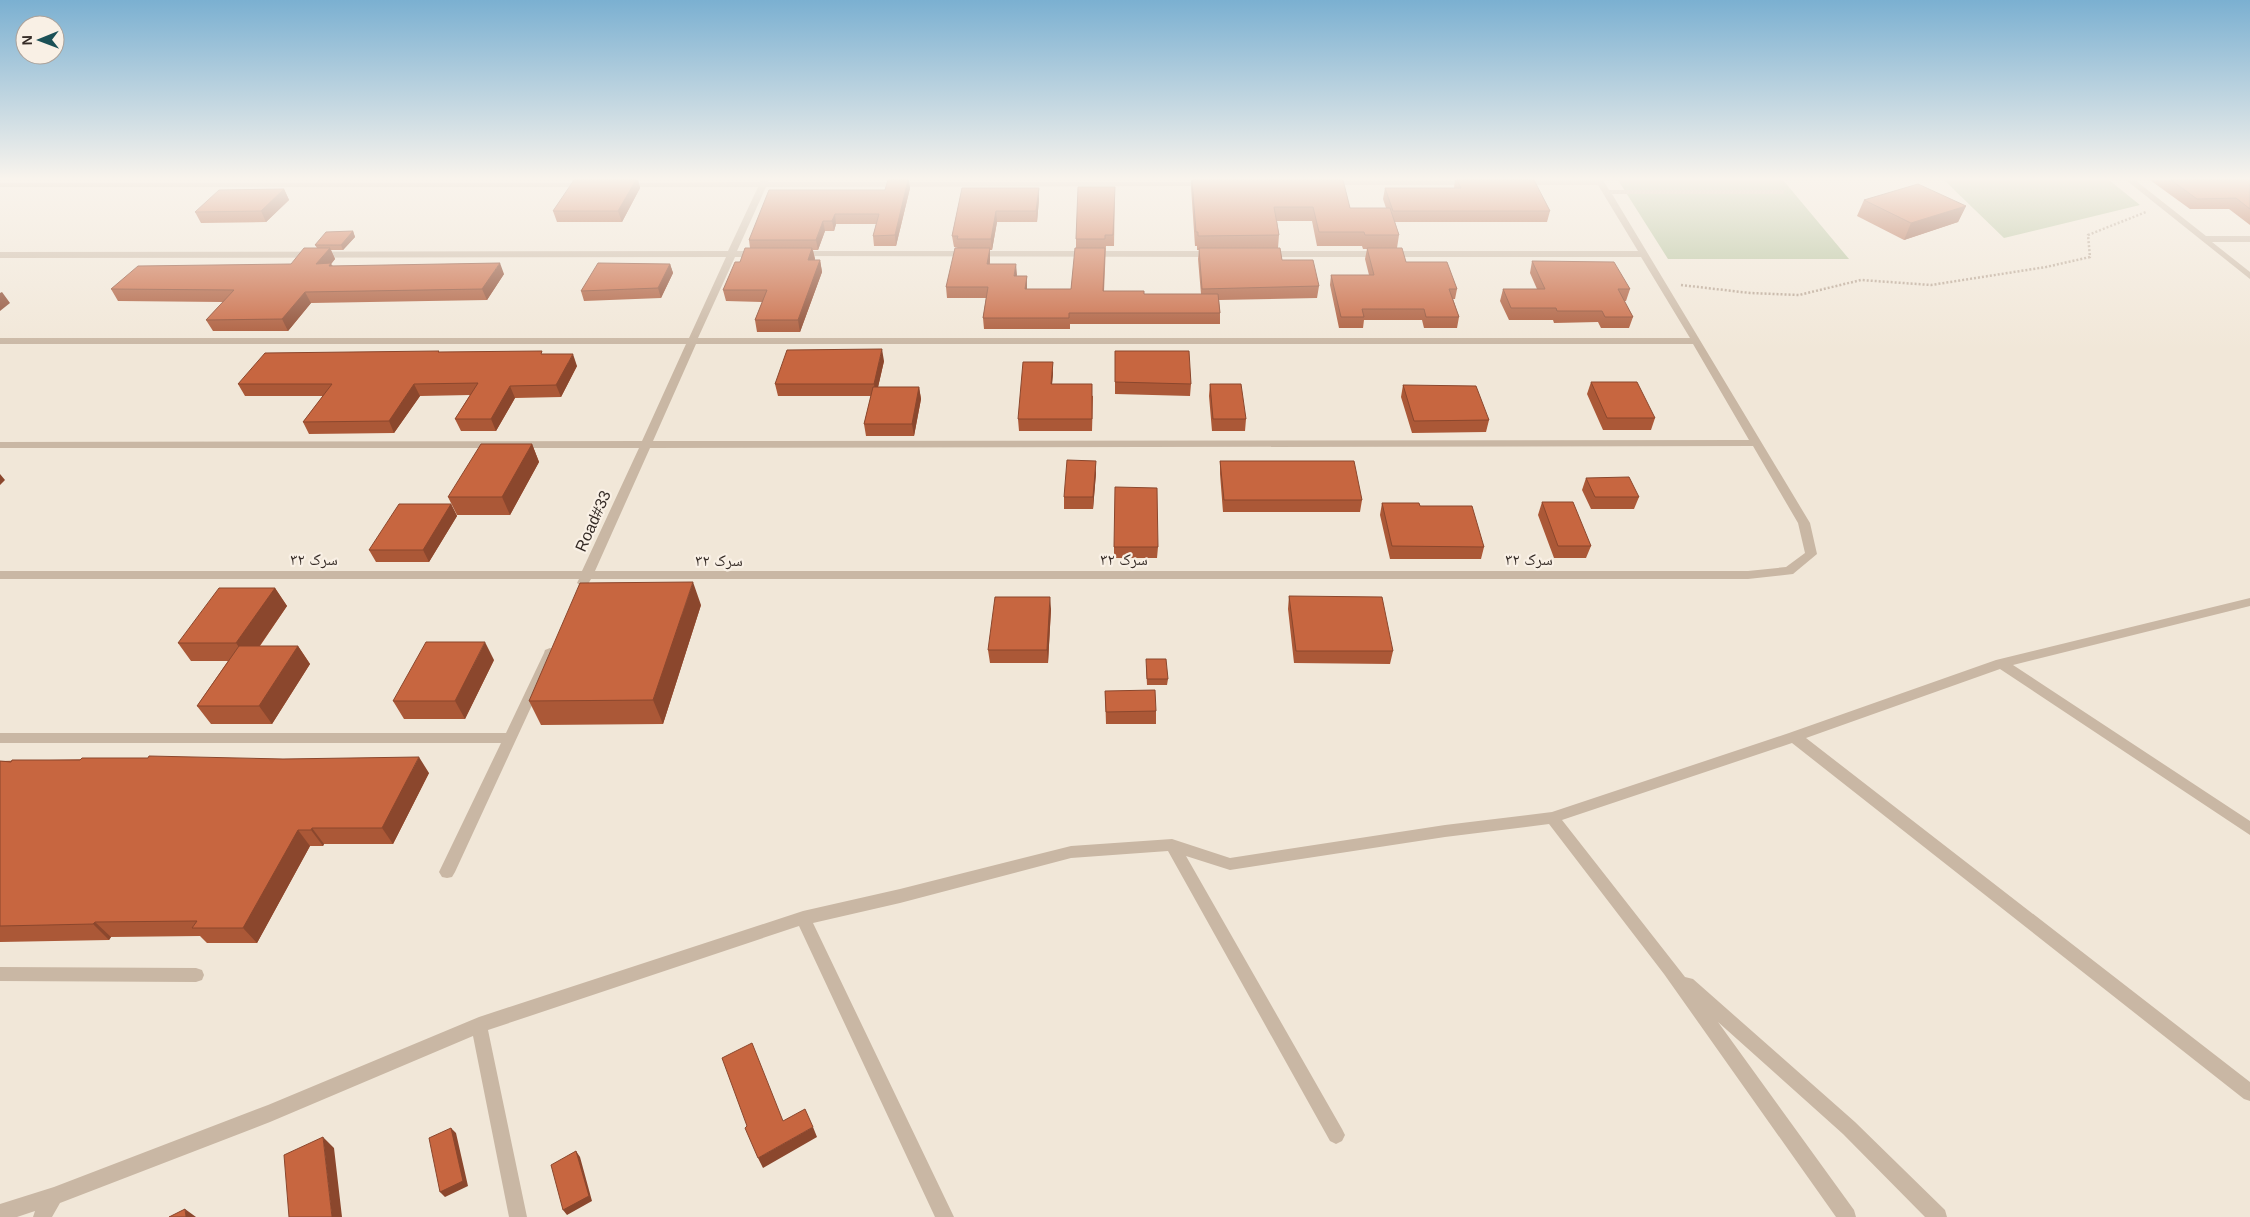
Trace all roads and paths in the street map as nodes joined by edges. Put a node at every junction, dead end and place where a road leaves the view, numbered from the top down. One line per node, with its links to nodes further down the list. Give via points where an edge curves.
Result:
1 (739, 237): 7 (street, Road#33)
2 (1634, 237): 12 (street, سرک ۳۲)
3 (2088, 237): 15 (path, via 2090,257 1931,285 1861,280 1799,295 1750,293)
4 (2201, 237): 5 (street)
5 (2204, 239): 6 (street); 14 (street)
6 (2250, 239)
7 (731, 254): 8 (street); 13 (street); 16 (street, Road#33)
8 (771, 254)
9 (791, 254): 10 (street)
10 (1228, 254)
11 (1257, 254): 12 (street)
12 (1644, 254): 15 (street, سرک ۳۲)
13 (0, 255)
14 (2250, 276)
15 (1662, 282): 18 (street, سرک ۳۲)
16 (693, 340): 17 (street); 18 (street); 20 (street, Road#33)
17 (0, 341)
18 (1696, 341): 19 (street, سرک ۳۲)
19 (1756, 443): 20 (street); 23 (street, سرک ۳۲, via 1804,523 1812,554 1789,571 1748,575)
20 (646, 444): 21 (street); 23 (street, Road#33)
21 (0, 445)
22 (0, 575): 23 (street, سرک ۳۲)
23 (586, 576): 24 (street, Road#33)
24 (578, 594)
25 (2250, 602): 27 (street)
26 (557, 639): 30 (street)
27 (2002, 664): 28 (street); 32 (street)
28 (1794, 737): 31 (street); 40 (street)
29 (0, 738): 30 (street)
30 (510, 738): 34 (street)
31 (1552, 818): 33 (street, via 1230,864); 36 (street)
32 (2250, 829)
33 (1172, 845): 35 (street, via 1071,852); 41 (street)
34 (447, 872)
35 (803, 918): 39 (street); 46 (street)
36 (1670, 969): 47 (street); 48 (street, via 1849,1128)
37 (0, 974): 38 (street)
38 (196, 975)
39 (479, 1025): 42 (street, via 270,1114); 45 (street)
40 (2250, 1093)
41 (1336, 1135)
42 (54, 1196): 43 (street); 44 (street)
43 (0, 1214)
44 (42, 1217)
45 (518, 1217)
46 (945, 1217)
47 (1847, 1217)
48 (1938, 1217)

